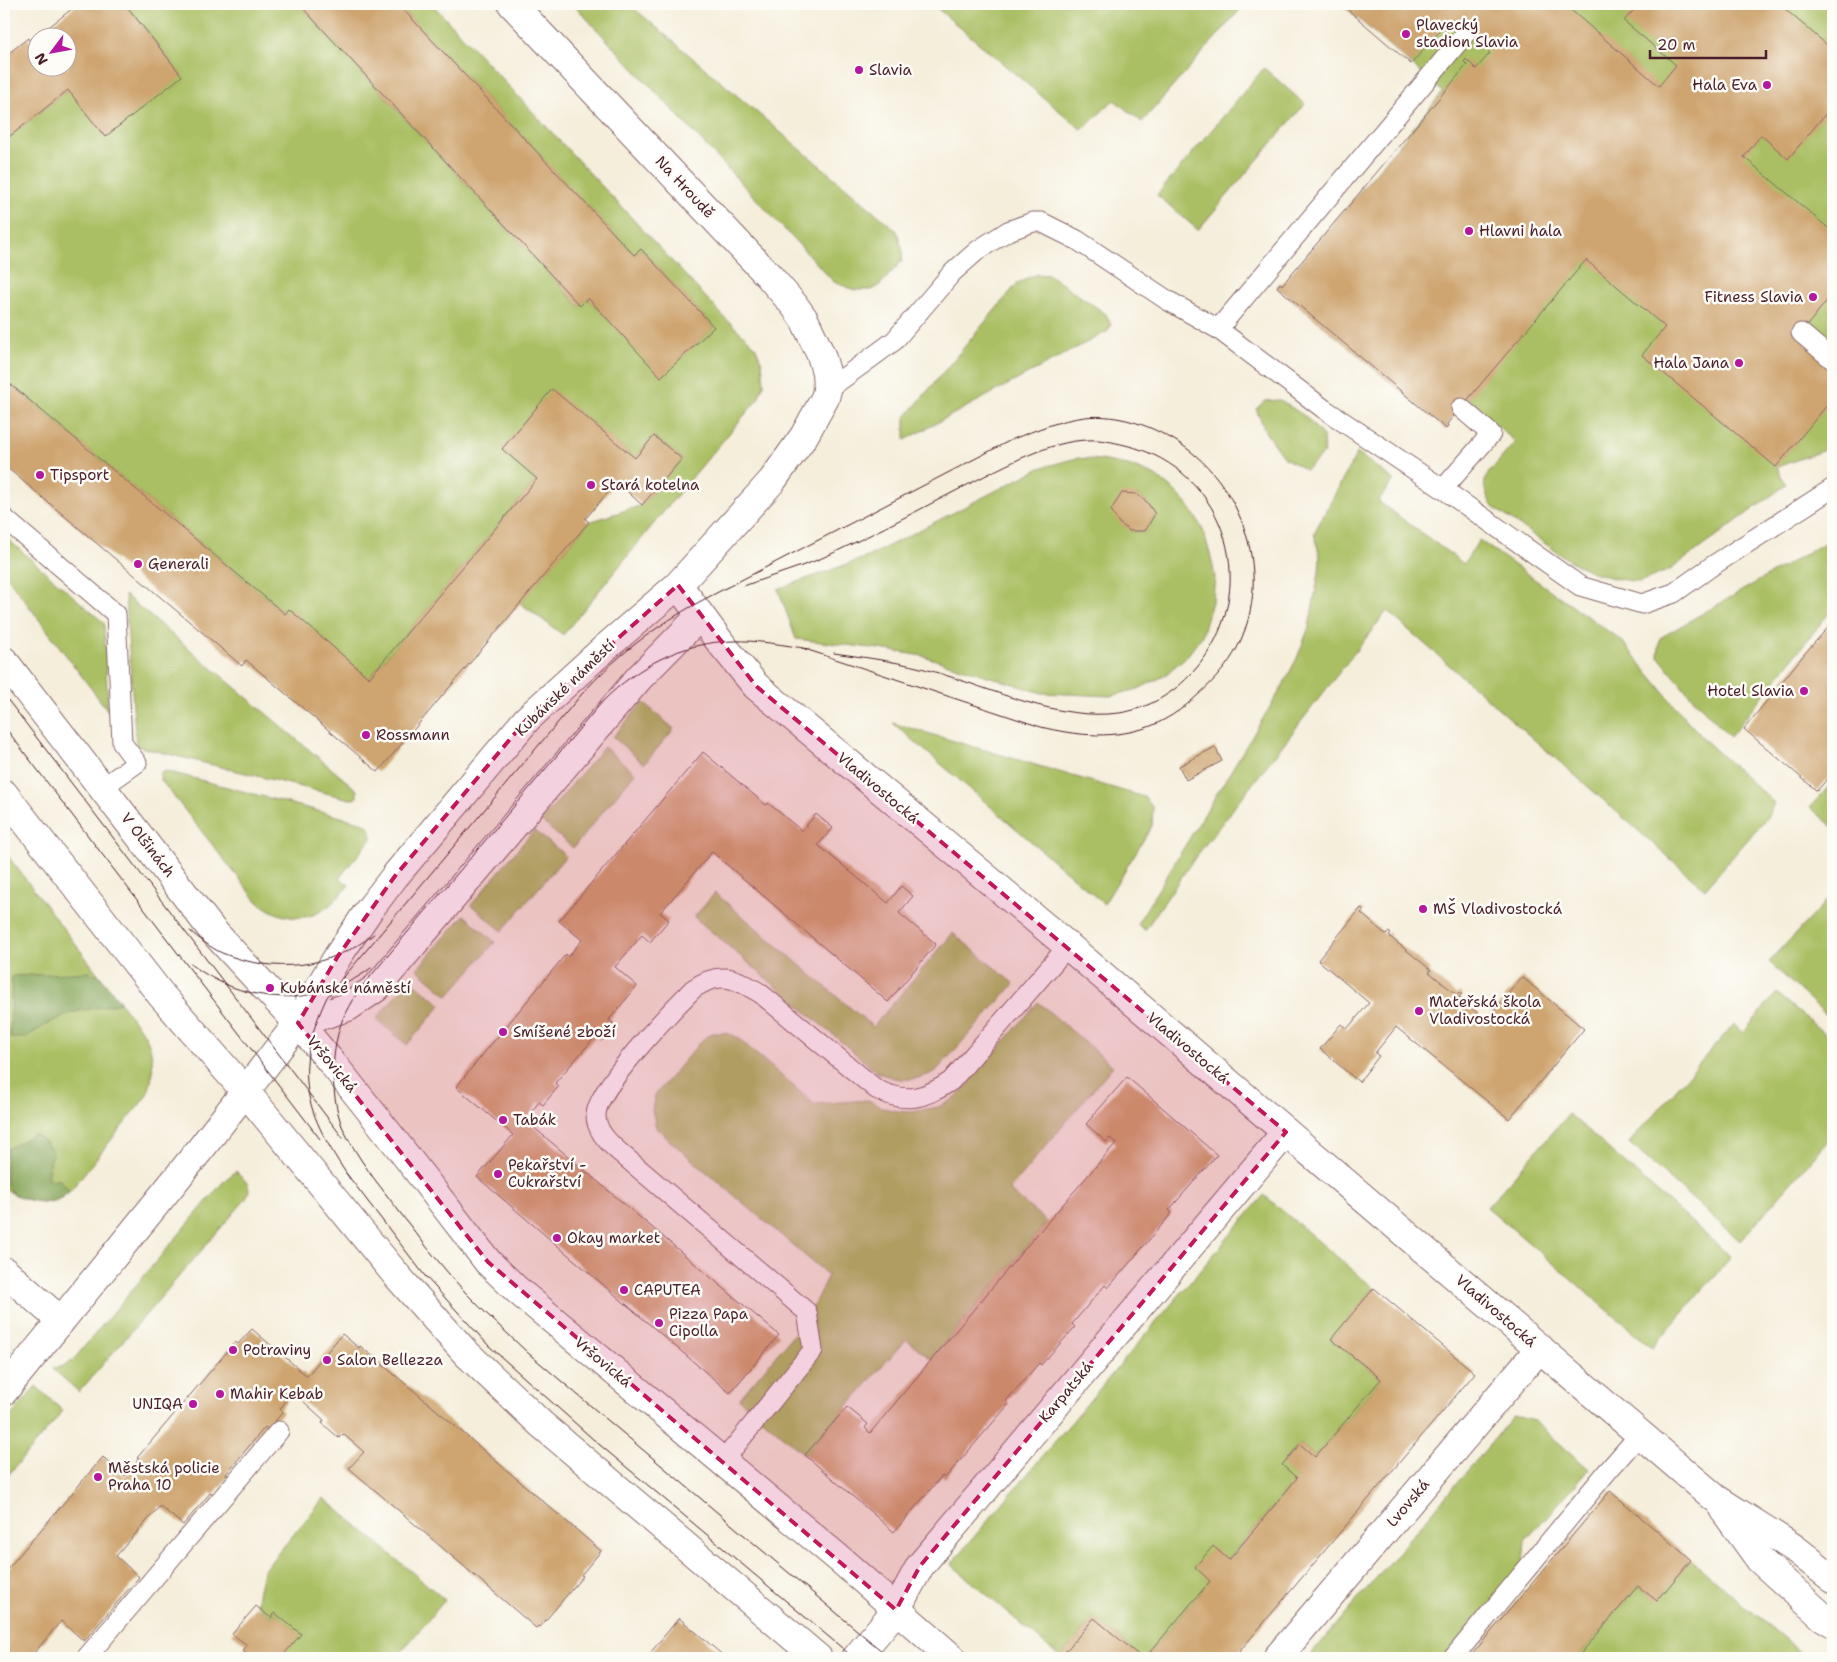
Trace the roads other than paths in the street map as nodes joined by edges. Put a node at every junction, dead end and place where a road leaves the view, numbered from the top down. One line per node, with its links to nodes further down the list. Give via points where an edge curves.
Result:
1 (512, 4): 6 (street, Na Hroudě, via 794,305 821,355)
2 (1466, 33): 3 (lane)
3 (1218, 329): 6 (lane, via 1078,240 1041,222 1033,222 1008,231 978,250 952,273 894,341); 8 (lane, via 1324,409)
4 (1801, 333): 5 (lane)
5 (1833, 360)
6 (827, 390): 11 (street, Kubánské náměstí, via 818,413 772,481)
7 (1461, 408): 8 (lane, via 1491,434)
8 (1443, 489): 9 (lane, via 1580,586 1642,604 1674,593)
9 (1833, 489)
10 (4, 518): 14 (lane, via 116,614 122,743 137,763)
11 (678, 585): 12 (street, Vladivostocká); 17 (street, Kubánské náměstí, via 528,719 374,903)
12 (700, 616): 16 (street, Vladivostocká, via 756,686); 17 (street, via 639,678 376,988 348,1007)
13 (4, 661): 14 (street, V Olšinách)
14 (103, 787): 17 (street, V Olšinách, via 213,930)
15 (4, 794): 18 (street, via 140,969)
16 (1068, 946): 19 (street, Vladivostocká); 26 (lane, via 951,1081 922,1096 886,1095 760,993 741,981 717,977 703,982 675,1006 611,1082 596,1115 603,1136 806,1312 813,1350)
17 (298, 1024): 18 (street, Kubánské náměstí); 26 (street, Vršovická, via 488,1262 517,1290)
18 (245, 1091): 21 (street, Kubánské náměstí); 32 (street, via 464,1352 541,1424)
19 (1286, 1132): 22 (street, Vladivostocká); 29 (street, Karpatská, via 920,1566)
20 (4, 1271): 21 (street)
21 (61, 1321): 23 (street, Kubánské náměstí)
22 (1540, 1348): 25 (street, Vladivostocká); 35 (street, Lvovská)
23 (4, 1391)
24 (279, 1431): 31 (lane)
25 (1640, 1434): 27 (street, Vladivostocká); 36 (lane)
26 (723, 1462): 29 (street, Vršovická)
27 (1715, 1498): 28 (street, Vladivostocká, via 1794,1548); 30 (street, Vladivostocká, via 1760,1560)
28 (1833, 1579)
29 (896, 1610): 33 (street, Karpatská); 34 (street, Vršovická)
30 (1833, 1623)
31 (86, 1658)
32 (818, 1658)
33 (856, 1658)
34 (952, 1658)
35 (1277, 1658)
36 (1453, 1658)

